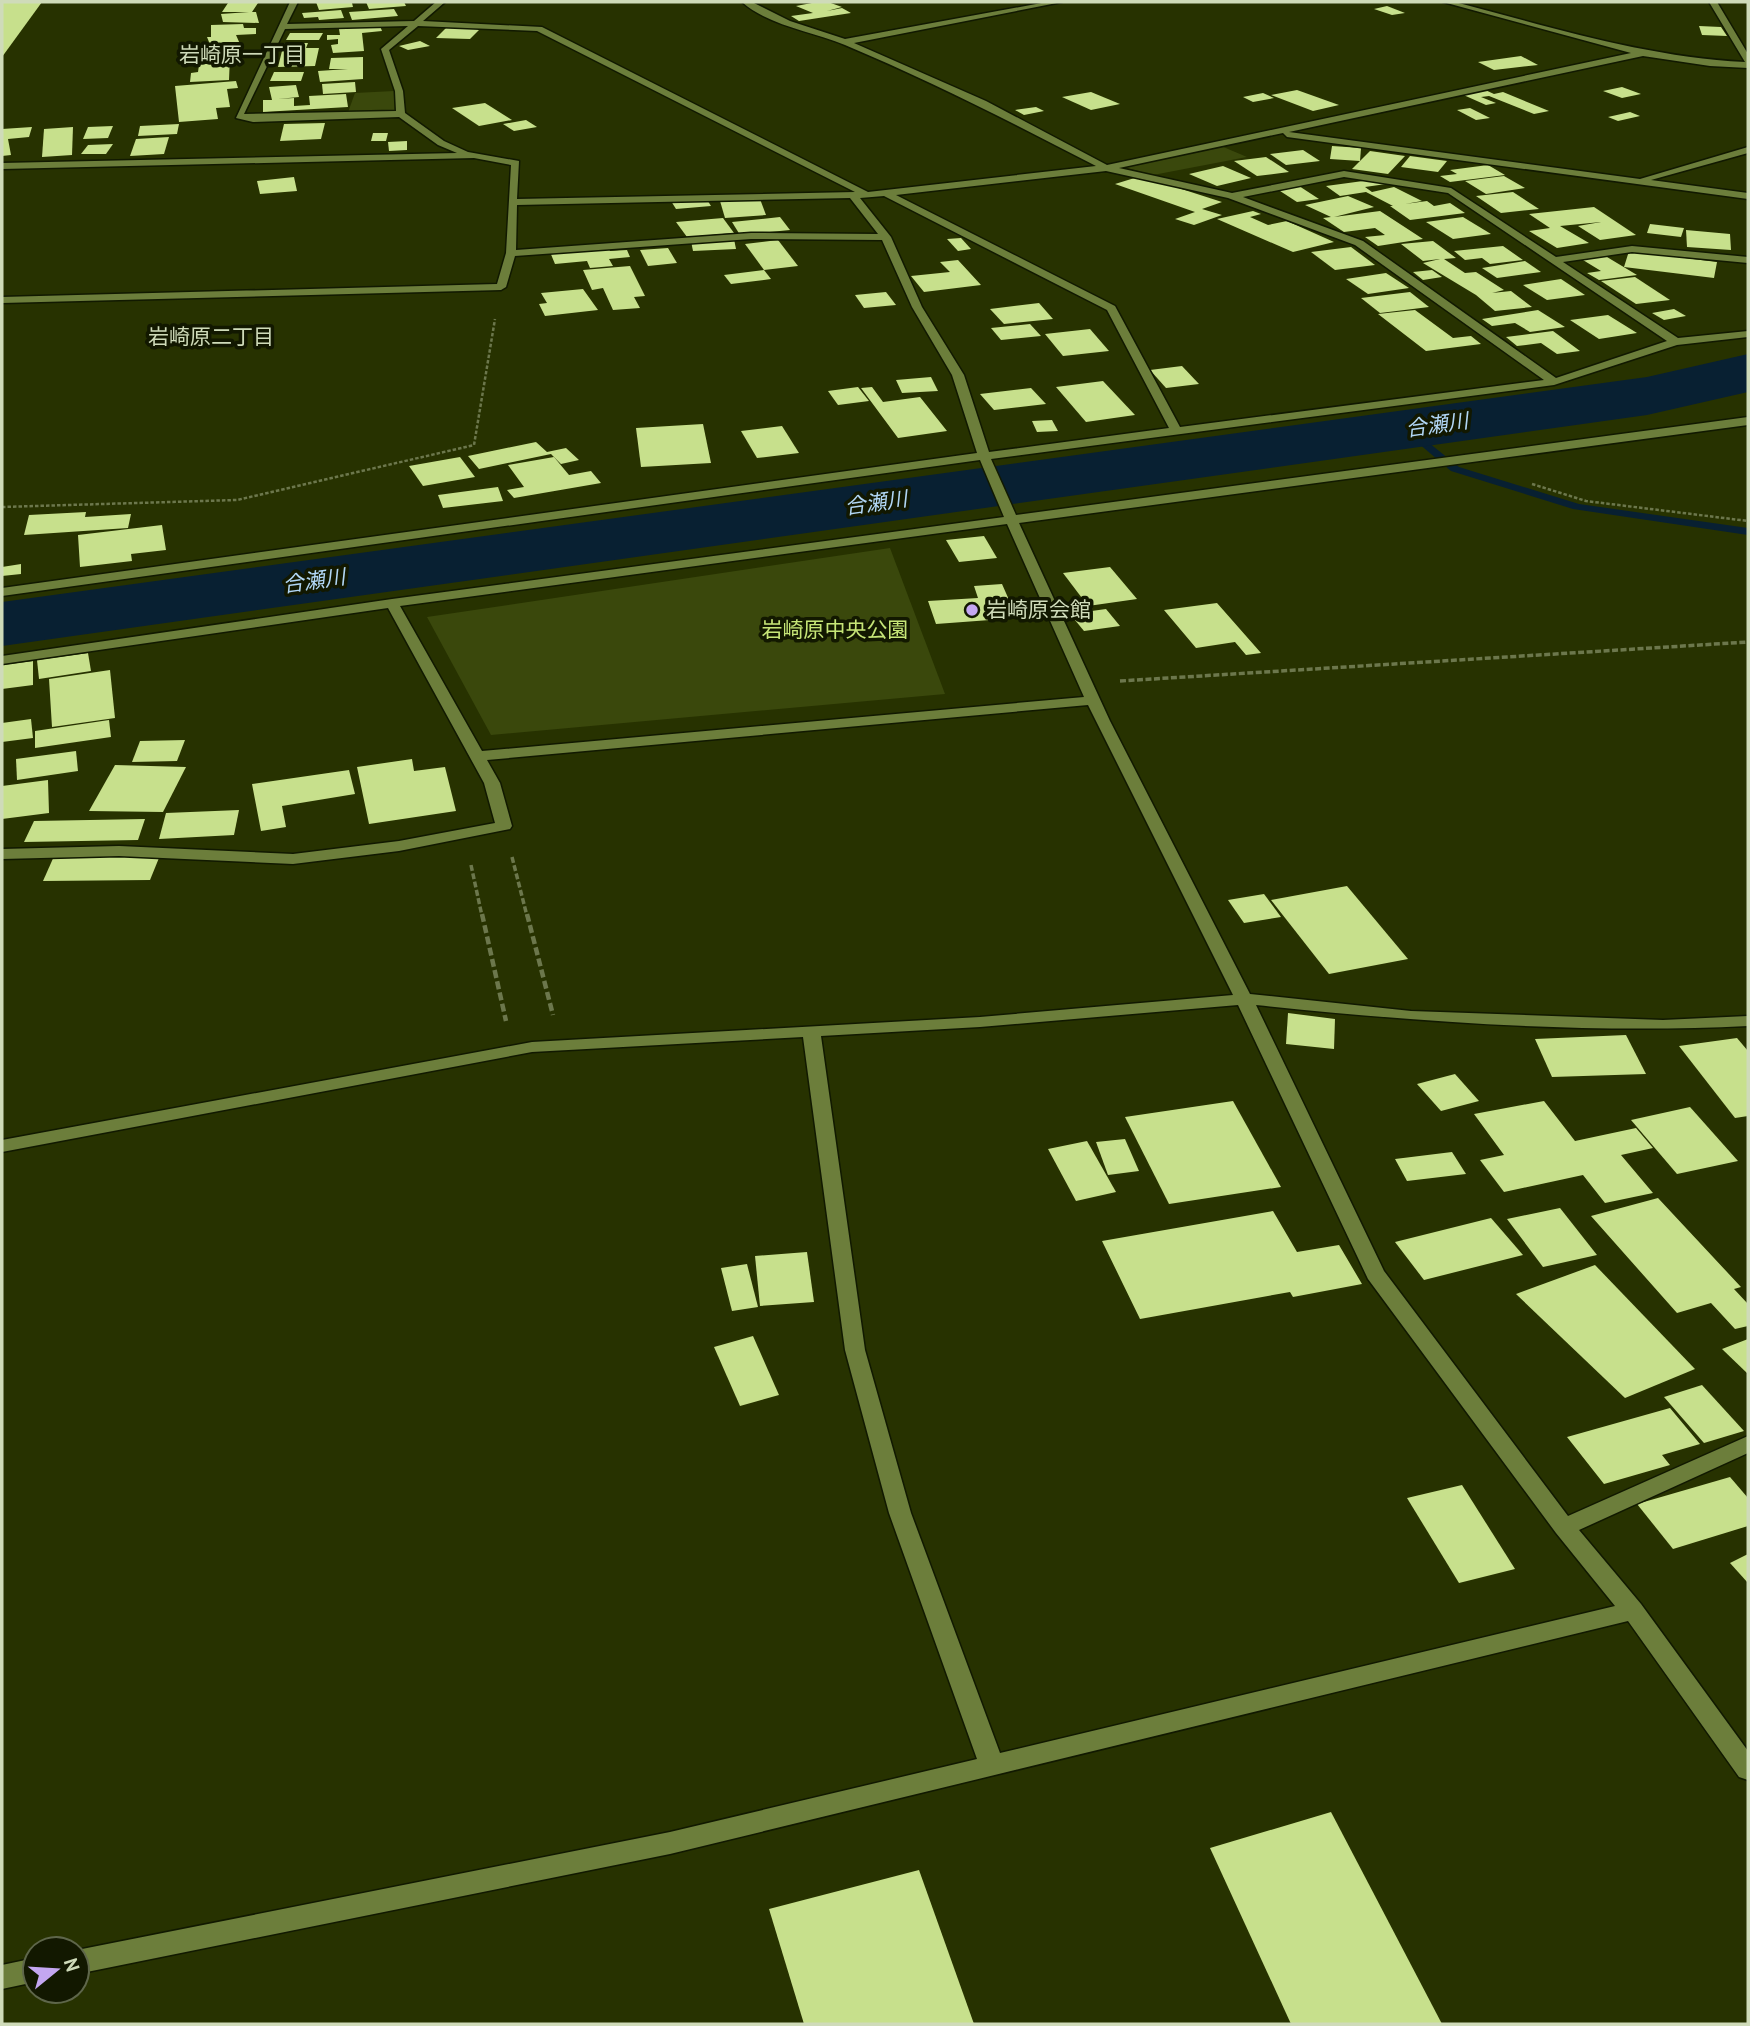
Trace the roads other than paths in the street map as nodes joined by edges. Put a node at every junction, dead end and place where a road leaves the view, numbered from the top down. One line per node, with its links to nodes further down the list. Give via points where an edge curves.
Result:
1 (294, 2): 8 (street)
2 (441, 2): 7 (street)
3 (746, 2): 9 (street, via 787,23)
4 (1058, 2): 9 (street)
5 (1447, 2): 10 (street)
6 (1713, 2): 11 (street)
7 (414, 23): 8 (street); 12 (street, via 385,49 399,91); 21 (street, via 539,29)
8 (283, 27): 12 (street, via 239,116)
9 (845, 42): 17 (street, via 983,103)
10 (1643, 53): 11 (street, via 1686,62); 13 (street)
11 (1748, 63)
12 (401, 114): 15 (street, via 441,143)
13 (1275, 132): 17 (street); 18 (street)
14 (1748, 150): 18 (street)
15 (474, 155): 16 (street); 24 (street, via 516,163)
16 (2, 166)
17 (1106, 168): 19 (street); 22 (street)
18 (1635, 181): 23 (street)
19 (885, 193): 21 (street); 34 (street, via 1111,308)
20 (852, 195): 21 (street); 24 (street); 25 (street)
21 (868, 195)
22 (1231, 196): 27 (street, via 1344,174 1451,191); 32 (street, via 1359,243)
23 (1748, 196)
24 (513, 202): 26 (street)
25 (886, 237): 26 (street, via 751,236); 35 (street, via 917,307 958,375)
26 (511, 253): 29 (street, via 501,287)
27 (1553, 260): 28 (street, via 1632,249); 31 (street)
28 (1748, 260)
29 (2, 300)
30 (1748, 334): 31 (street)
31 (1676, 342): 32 (street)
32 (1554, 382): 34 (street)
33 (1748, 421): 36 (street)
34 (1176, 431): 35 (street)
35 (986, 461): 36 (street); 37 (street)
36 (1011, 519): 38 (street); 40 (street)
37 (2, 592)
38 (391, 603): 39 (street); 41 (street)
39 (2, 660)
40 (1094, 700): 41 (street); 43 (street)
41 (476, 756): 42 (street, via 492,783 504,826 399,846 293,859 119,851)
42 (2, 854)
43 (1244, 999): 44 (street, via 1411,1016 1663,1025); 45 (street); 48 (street, via 1374,1274)
44 (1748, 1021)
45 (811, 1031): 46 (street, via 513,1051); 50 (street, via 855,1350 900,1513)
46 (2, 1146)
47 (1748, 1444): 48 (street)
48 (1564, 1527): 49 (street)
49 (1633, 1611): 50 (street); 51 (street)
50 (992, 1766): 52 (street, via 670,1843)
51 (1748, 1770)
52 (91, 1959)
53 (21, 1973): 54 (street)
54 (2, 1976)

